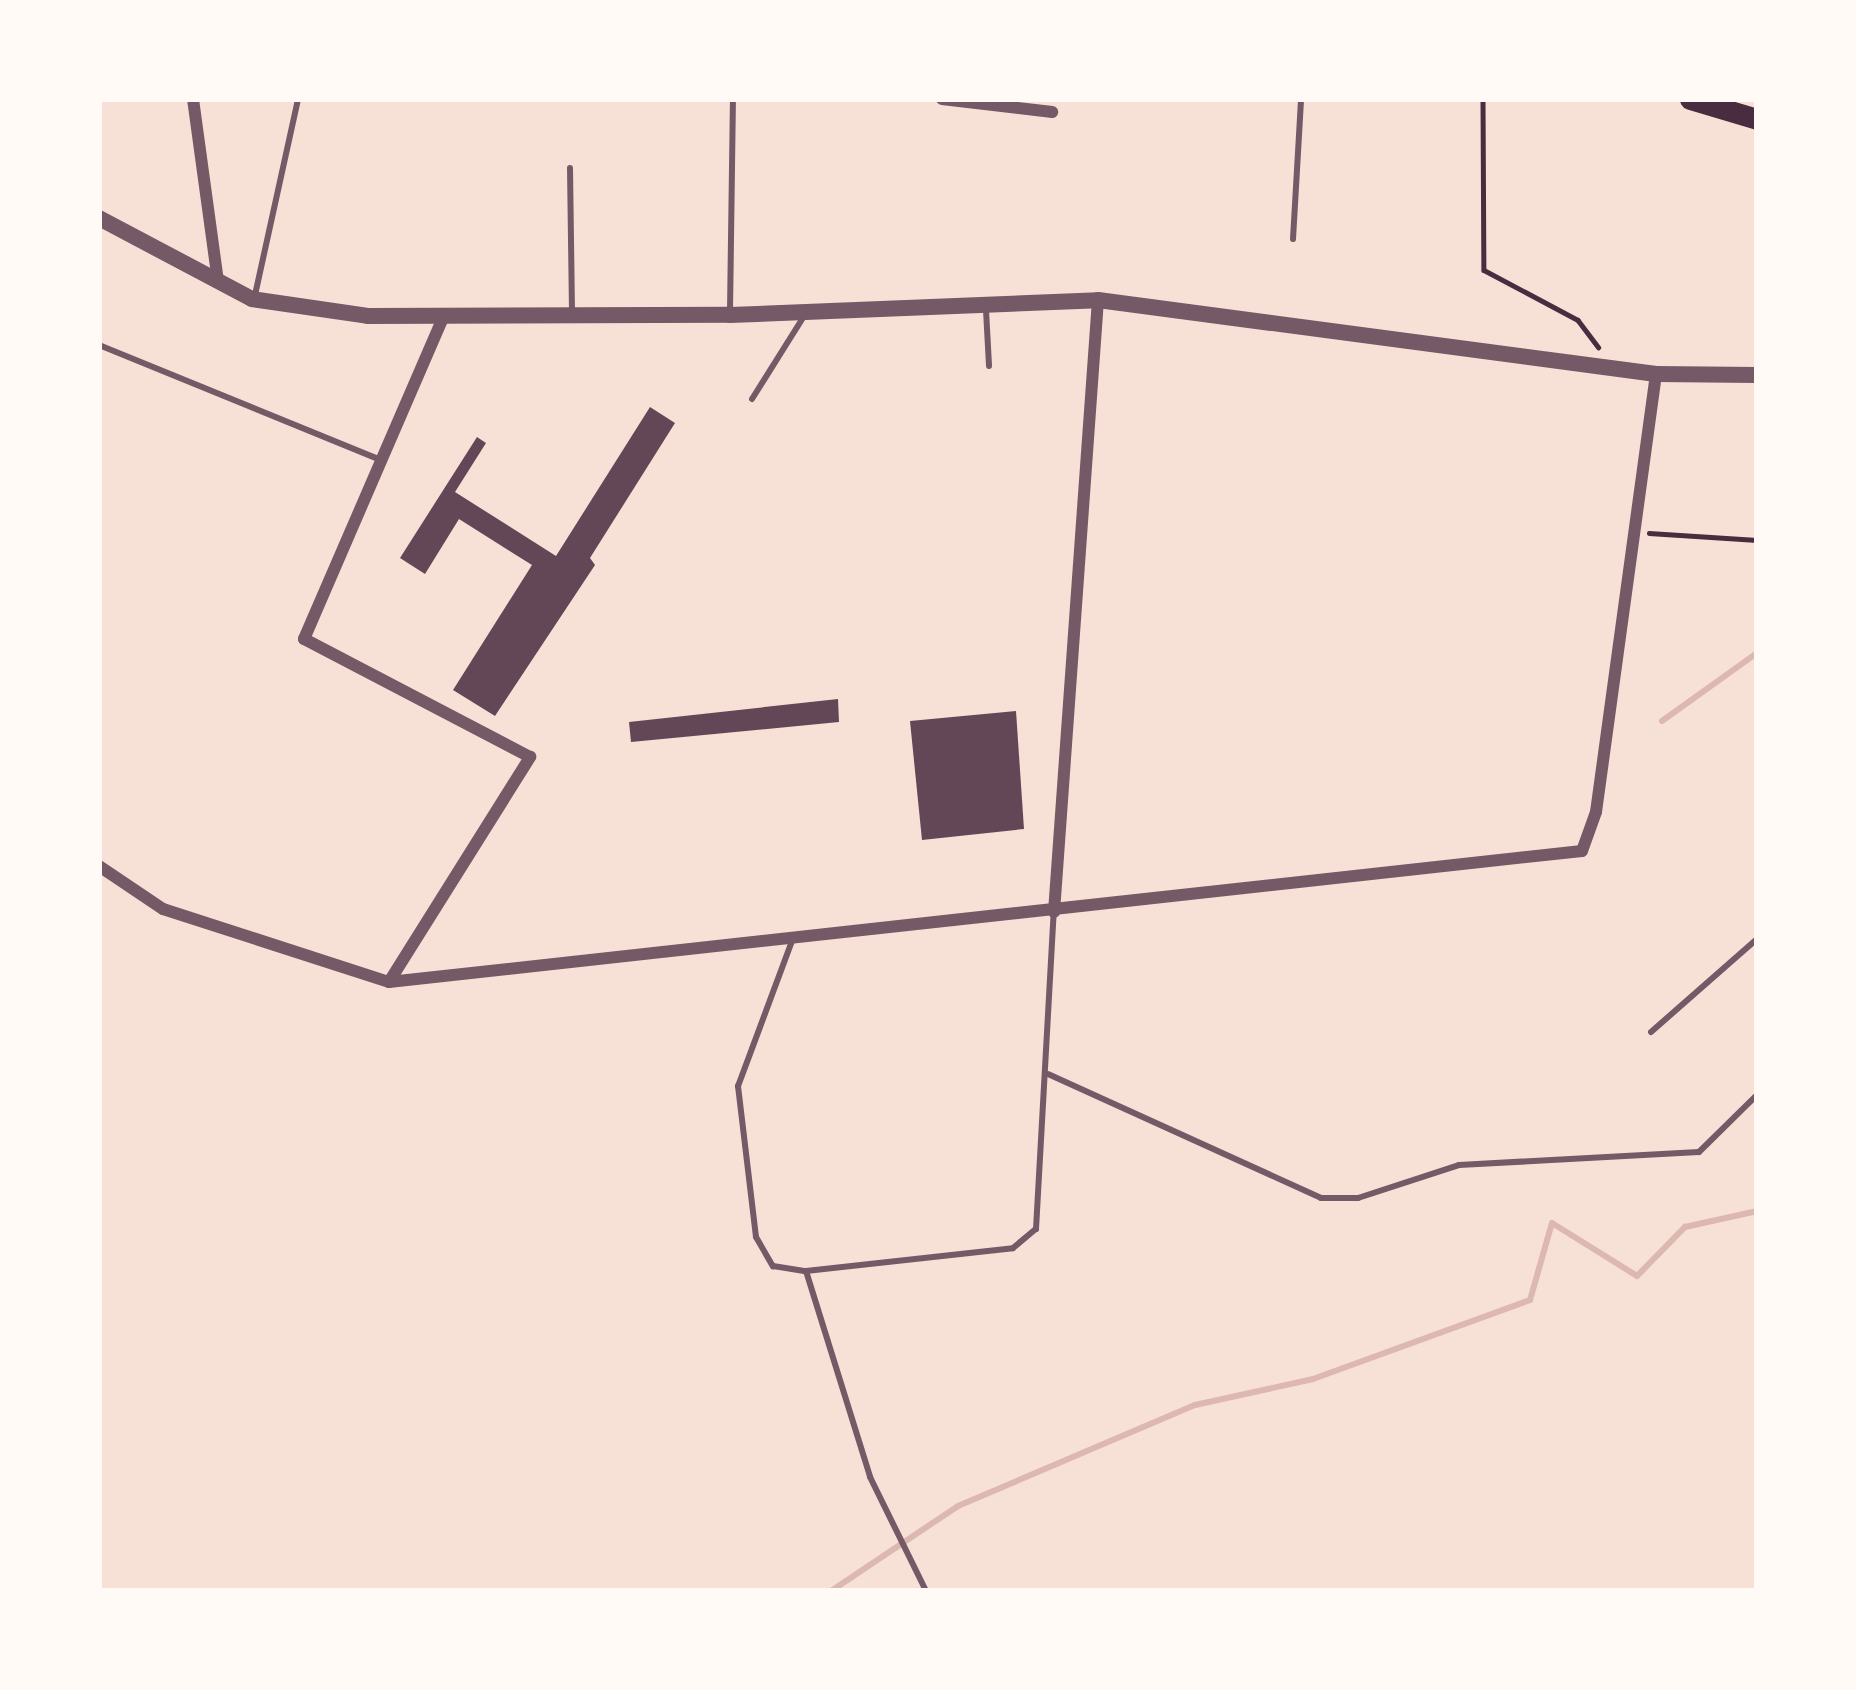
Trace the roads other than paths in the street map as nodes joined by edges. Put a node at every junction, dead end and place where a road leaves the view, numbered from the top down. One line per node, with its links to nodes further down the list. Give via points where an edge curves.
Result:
1 (194, 99): 12 (street)
2 (298, 99): 13 (lane)
3 (733, 99): 18 (lane)
4 (942, 99): 7 (street)
5 (1301, 99): 11 (lane)
6 (1690, 99): 8 (main road)
7 (1052, 112)
8 (1757, 119)
9 (570, 168): 17 (lane)
10 (99, 218): 12 (street)
11 (1293, 239)
12 (218, 280): 13 (street)
13 (252, 299): 19 (street, via 368,316)
14 (1098, 300): 15 (street); 22 (street); 27 (street)
15 (986, 304): 16 (street); 21 (lane)
16 (807, 311): 18 (street); 24 (lane)
17 (572, 315): 18 (street); 19 (street)
18 (730, 315)
19 (444, 316): 25 (street)
20 (99, 345): 25 (lane)
21 (989, 366)
22 (1656, 374): 23 (street); 27 (street, via 1596,812 1582,851)
23 (1757, 375)
24 (752, 400)
25 (381, 460): 30 (street, via 304,639 530,757)
26 (99, 866): 30 (street, via 163,909)
27 (1054, 912): 29 (street); 32 (lane)
28 (1757, 939): 31 (lane)
29 (793, 940): 30 (street); 34 (lane, via 738,1086 756,1238 773,1266)
30 (389, 982)
31 (1652, 1032)
32 (1047, 1074): 33 (lane, via 1321,1198 1358,1198 1459,1165 1699,1152); 34 (lane, via 1036,1229 1025,1239 1013,1248)
33 (1757, 1096)
34 (806, 1271): 35 (lane, via 870,1477)
35 (926, 1591)

